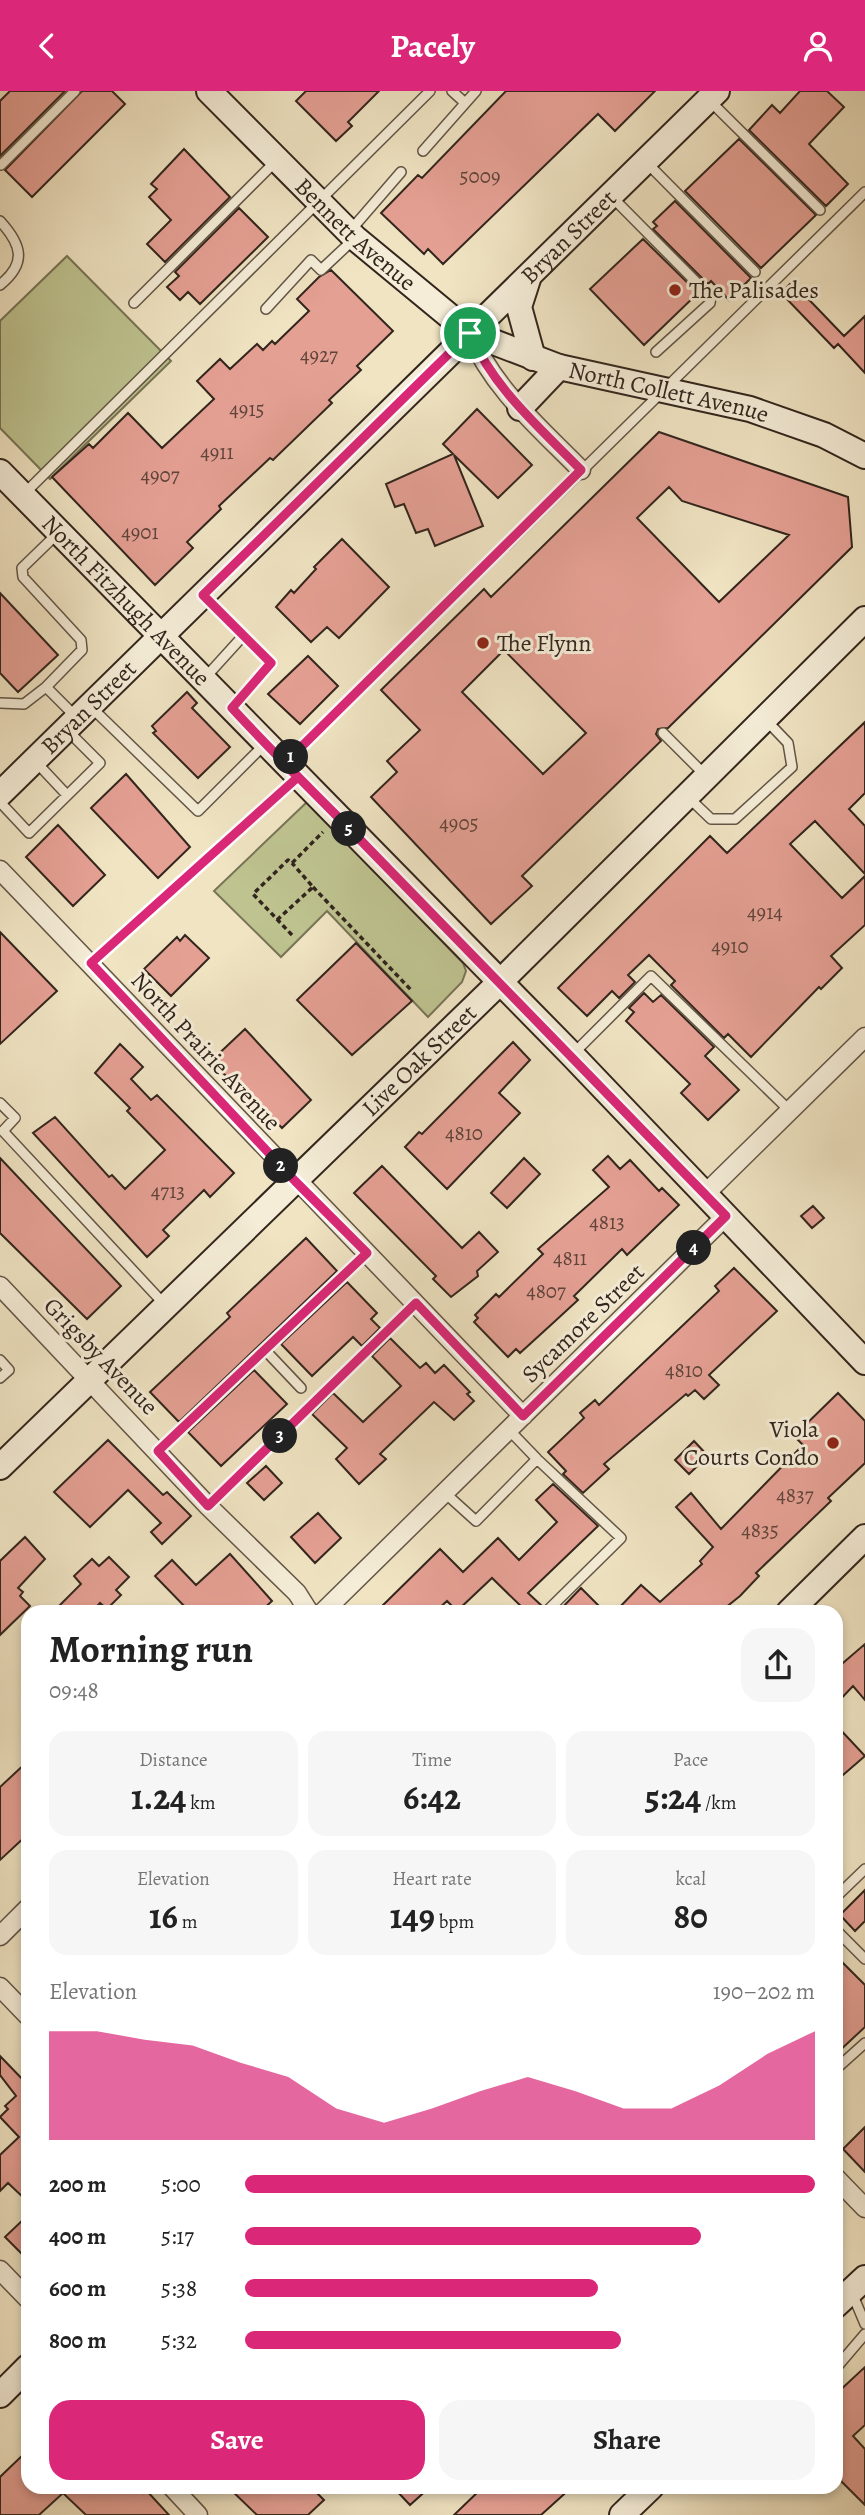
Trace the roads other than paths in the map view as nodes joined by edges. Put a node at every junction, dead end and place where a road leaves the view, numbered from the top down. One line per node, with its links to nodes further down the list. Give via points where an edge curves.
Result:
1 (75, 91): 11 (lane)
2 (209, 91): 9 (street, Bennett Avenue)
3 (430, 91): 15 (lane)
4 (452, 91): 7 (lane)
5 (476, 91): 7 (lane)
6 (713, 95): 10 (street, Bryan Street); 16 (lane)
7 (464, 102): 8 (lane)
8 (423, 152)
9 (277, 161): 15 (street, Bennett Avenue); 22 (lane)
10 (645, 162): 14 (street, Bryan Street); 19 (lane)
11 (1, 165)
12 (401, 172): 18 (lane)
13 (865, 192): 28 (lane)
14 (610, 196): 20 (street, Bryan Street); 25 (lane, via 711,297 710,303)
15 (319, 202): 18 (street, Bennett Avenue); 33 (lane)
16 (820, 210)
17 (0, 222): 21 (lane, via 11,233 19,253 17,268)
18 (352, 235): 23 (lane, via 321,270 312,260); 24 (street, Bennett Avenue)
19 (755, 272)
20 (530, 274): 24 (street, Bryan Street); 26 (street, via 519,307)
21 (0, 285)
22 (134, 303)
23 (266, 309)
24 (470, 333): 26 (street, North Collett Avenue); 29 (street, Bennett Avenue, via 480,357); 35 (street, Bryan Street)
25 (656, 352)
26 (533, 358): 27 (street, North Collett Avenue)
27 (559, 366): 28 (street, North Collett Avenue); 29 (street)
28 (665, 389): 30 (street, North Collett Avenue, via 786,421); 31 (lane)
29 (520, 408): 31 (street, Bennett Avenue)
30 (865, 456)
31 (581, 470): 48 (lane)
32 (0, 472): 33 (street, North Fitzhugh Avenue)
33 (23, 495): 34 (street, North Fitzhugh Avenue)
34 (59, 533): 38 (street, North Fitzhugh Avenue); 40 (lane, via 22,568 23,577 81,640 82,650)
35 (203, 595): 37 (lane); 38 (street, Bryan Street)
36 (865, 619): 44 (street, Live Oak Street)
37 (243, 636): 39 (lane); 42 (lane, via 271,663)
38 (160, 637): 39 (street, North Fitzhugh Avenue); 43 (street, Bryan Street)
39 (203, 679): 42 (street, North Fitzhugh Avenue)
40 (46, 687): 41 (lane, via 24,704); 43 (lane)
41 (0, 703)
42 (232, 708): 46 (street, North Fitzhugh Avenue)
43 (78, 717): 46 (lane, via 198,811); 47 (street, Bryan Street); 51 (lane, via 100,764)
44 (764, 718): 49 (street, Live Oak Street); 52 (lane, via 788,743 792,767 735,819 711,819)
45 (663, 733): 49 (lane)
46 (265, 744): 48 (street, North Fitzhugh Avenue)
47 (34, 760): 50 (street, Bryan Street); 51 (lane)
48 (291, 770): 55 (lane); 56 (street, North Fitzhugh Avenue)
49 (706, 776): 52 (street, Live Oak Street)
50 (0, 794)
51 (66, 794): 53 (lane, via 29,833)
52 (687, 795): 56 (street, Live Oak Street)
53 (0, 802)
54 (0, 870): 55 (street, North Prairie Avenue)
55 (91, 963): 62 (street, North Prairie Avenue)
56 (500, 982): 58 (street, North Fitzhugh Avenue); 62 (street, Live Oak Street)
57 (865, 1037): 60 (street)
58 (572, 1055): 60 (lane, via 651,976); 63 (street, North Fitzhugh Avenue)
59 (0, 1103): 61 (lane, via 15,1118)
60 (792, 1112): 63 (street)
61 (1, 1132): 68 (lane)
62 (295, 1181): 65 (street, North Prairie Avenue); 68 (street, Live Oak Street)
63 (705, 1194): 64 (street, North Fitzhugh Avenue)
64 (726, 1216): 71 (street, North Fitzhugh Avenue); 75 (street, Sycamore Street)
65 (367, 1253): 67 (street, North Prairie Avenue); 69 (lane)
66 (0, 1286): 73 (street, Grigsby Avenue)
67 (416, 1303): 75 (street, North Prairie Avenue); 81 (lane)
68 (166, 1306): 73 (street, Live Oak Street)
69 (265, 1350): 74 (lane); 77 (lane)
70 (0, 1360): 72 (lane, via 9,1370)
71 (865, 1361)
72 (0, 1378)
73 (90, 1379): 77 (street, Grigsby Avenue); 79 (street, Live Oak Street)
74 (301, 1388)
75 (523, 1416): 76 (street, Sycamore Street)
76 (509, 1430): 78 (lane); 80 (street, Sycamore Street)
77 (158, 1451): 81 (street, Grigsby Avenue)
78 (537, 1459): 80 (lane, via 475,1521); 85 (lane, via 621,1538)
79 (0, 1468)
80 (445, 1493): 84 (street, Sycamore Street)
81 (208, 1506): 83 (street, Grigsby Avenue)
82 (865, 1537): 86 (street)
83 (305, 1605)
84 (330, 1605)
85 (553, 1605)
86 (796, 1605)
87 (865, 1869): 88 (lane)
88 (843, 1890)
89 (21, 1914): 90 (street)
90 (0, 1936)
91 (843, 1937): 92 (lane)
92 (865, 1959)
93 (0, 1987): 94 (street)
94 (21, 2009)
95 (865, 2043): 96 (lane)
96 (843, 2063)
97 (843, 2185): 98 (street)
98 (865, 2208)
99 (0, 2270): 100 (street)
100 (21, 2292)
101 (851, 2292): 102 (lane)
102 (865, 2323)
103 (865, 2334): 104 (lane)
104 (843, 2360)
105 (21, 2374): 106 (street)
106 (0, 2395)
107 (178, 2494): 109 (street)
108 (641, 2494): 110 (street)
109 (198, 2515)
110 (622, 2515)

